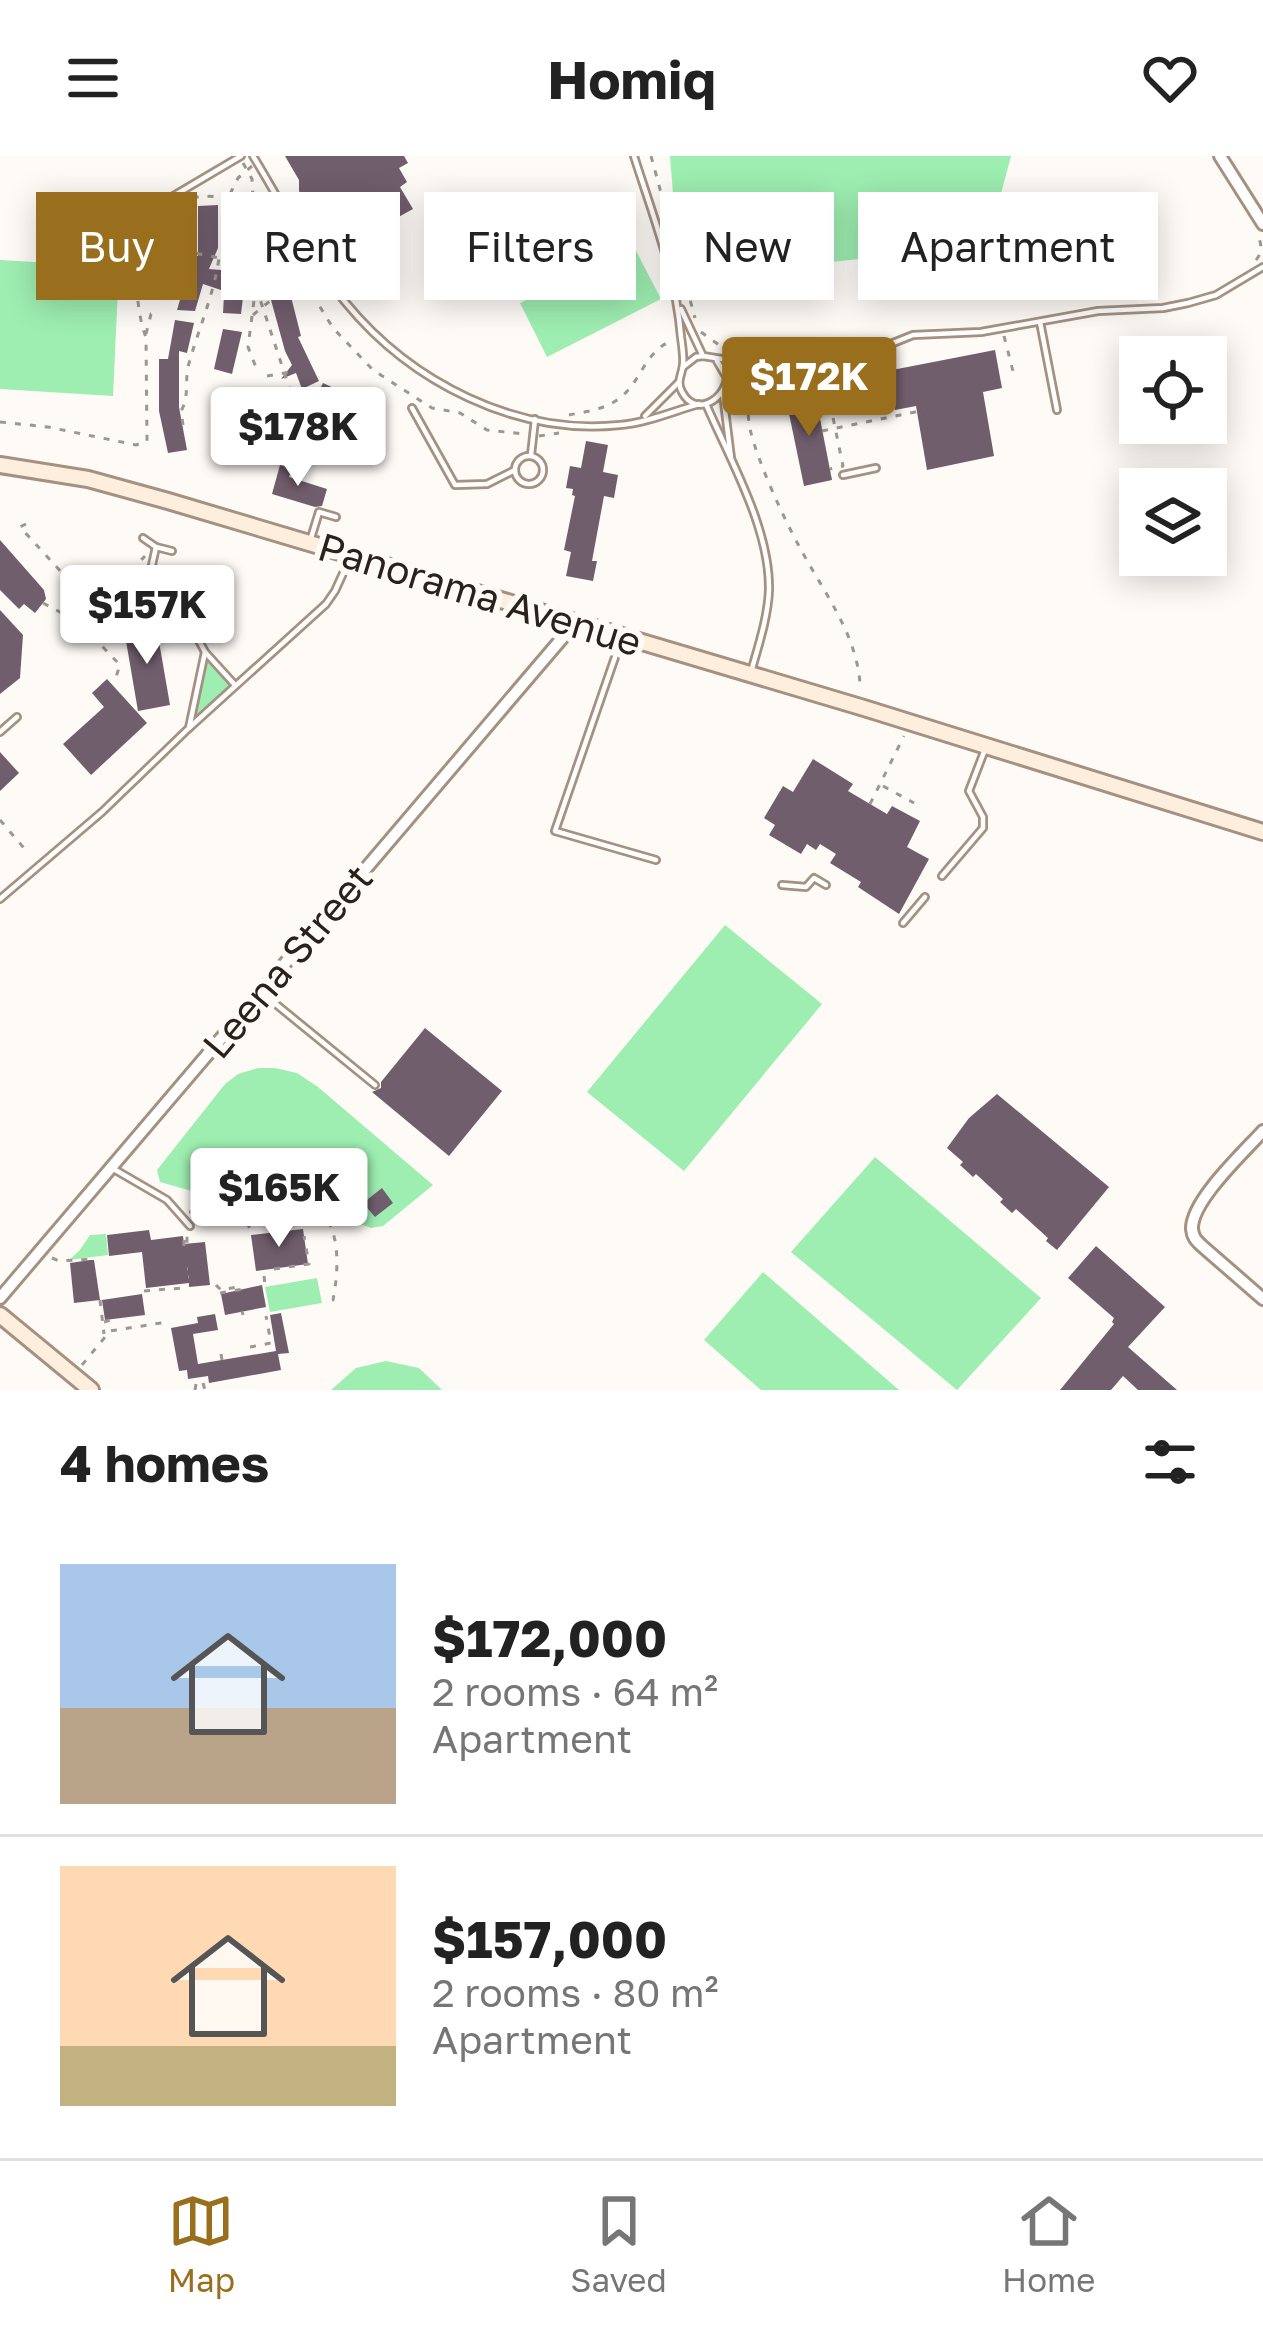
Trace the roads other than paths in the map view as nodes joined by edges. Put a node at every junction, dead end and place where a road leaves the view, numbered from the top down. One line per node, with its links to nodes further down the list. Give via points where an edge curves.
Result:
1 (241, 156): 5 (lane)
2 (634, 156): 8 (lane)
3 (1220, 156): 6 (street)
4 (256, 159): 19 (lane, via 322,271 379,339 456,392)
5 (180, 192)
6 (1263, 224)
7 (1263, 267): 9 (lane, via 1188,303)
8 (679, 304): 10 (lane); 11 (lane)
9 (1040, 322): 12 (lane, via 913,334 839,362); 18 (lane)
10 (707, 357): 11 (lane); 12 (lane); 14 (lane, via 725,372)
11 (683, 367): 13 (lane)
12 (772, 367): 14 (lane)
13 (679, 382): 16 (lane, via 686,397); 20 (lane)
14 (726, 385): 15 (lane)
15 (723, 394): 16 (lane); 22 (lane)
16 (703, 404): 20 (lane); 22 (lane)
17 (412, 408): 25 (lane, via 455,485 487,484)
18 (1057, 410)
19 (535, 419): 20 (lane, via 617,426); 21 (lane)
20 (641, 420)
21 (531, 456): 25 (lane); 25 (lane, via 542,465 538,480 524,483)
22 (731, 464): 38 (lane, via 768,569)
23 (0, 465): 29 (street, Panorama Avenue, via 88,479)
24 (876, 468): 26 (lane)
25 (515, 470)
26 (843, 475)
27 (336, 517): 29 (lane, via 319,512)
28 (143, 538): 30 (lane)
29 (309, 543): 32 (street, Panorama Avenue)
30 (156, 548): 31 (lane); 33 (lane)
31 (172, 551)
32 (350, 556): 34 (street, Panorama Avenue); 39 (lane, via 332,597)
33 (153, 583)
34 (575, 623): 36 (street, Panorama Avenue); 52 (street, Leena Street)
35 (195, 633): 37 (lane)
36 (622, 637): 38 (street, Panorama Avenue); 45 (lane, via 555,831)
37 (205, 652): 39 (lane); 41 (lane)
38 (750, 675): 43 (street, Panorama Avenue)
39 (236, 686): 41 (lane)
40 (17, 717): 42 (lane)
41 (189, 728): 50 (lane)
42 (0, 732)
43 (986, 747): 44 (street); 46 (lane, via 969,791 982,828)
44 (1263, 832)
45 (656, 860)
46 (942, 876)
47 (782, 885): 48 (lane, via 806,887 814,878)
48 (826, 885)
49 (926, 897): 51 (lane)
50 (0, 899)
51 (903, 923)
52 (261, 992): 53 (lane); 55 (street, Leena Street)
53 (375, 1085)
54 (1263, 1131): 58 (street, via 1193,1222 1195,1238)
55 (112, 1168): 56 (lane, via 176,1208); 57 (street, Leena Street)
56 (190, 1226)
57 (0, 1298)
58 (1263, 1299)
59 (0, 1315): 60 (street)
60 (91, 1390)

